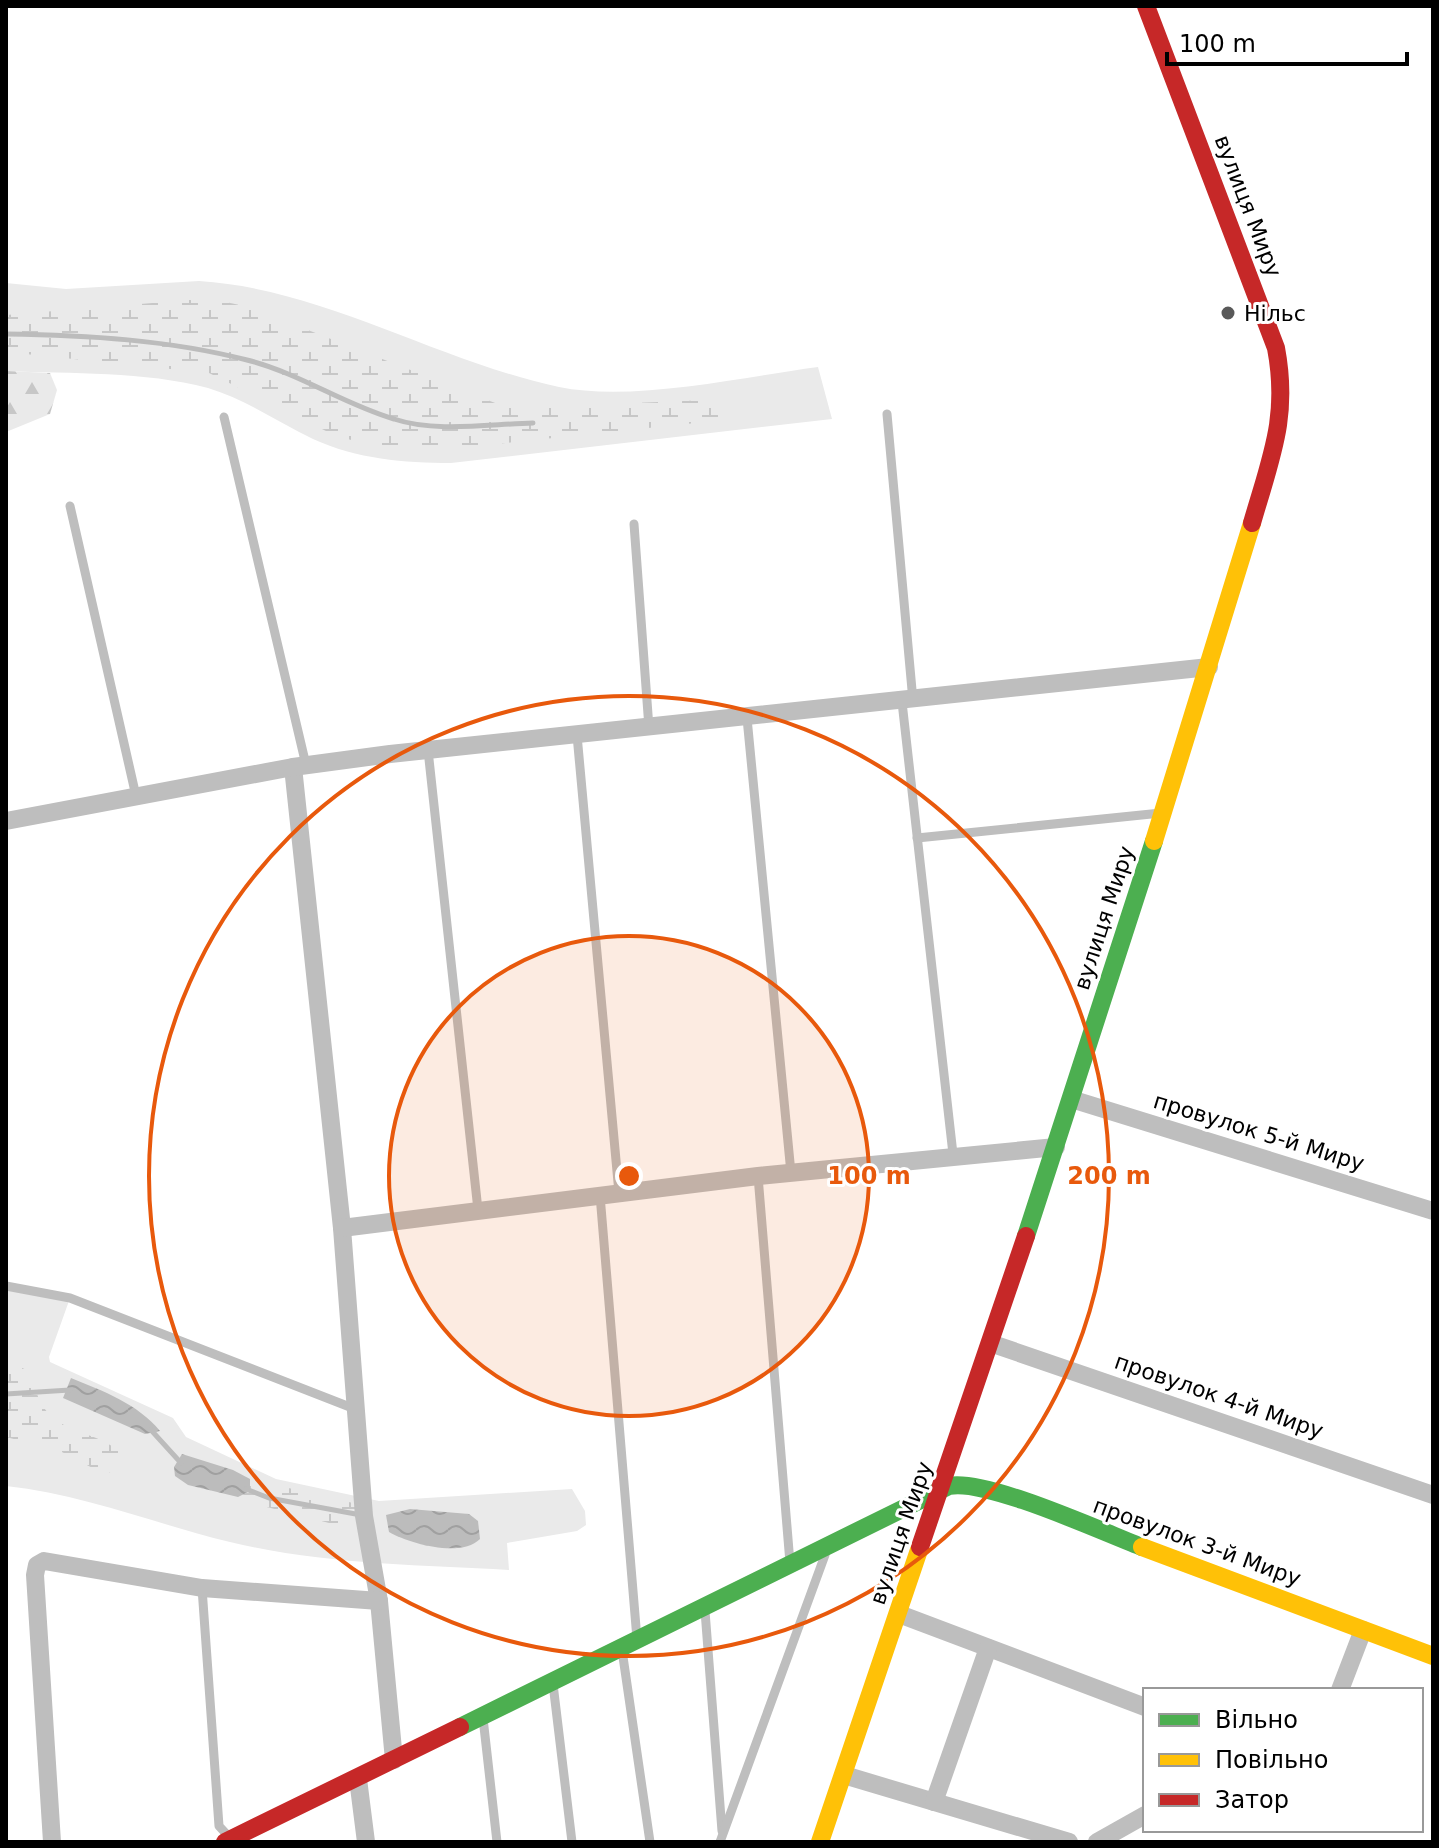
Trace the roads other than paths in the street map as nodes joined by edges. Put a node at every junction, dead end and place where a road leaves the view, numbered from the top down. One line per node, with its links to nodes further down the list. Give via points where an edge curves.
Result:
1 (1146, 6): 6 (street, вулиця Миру, via 1273,337 1283,384 1273,458)
2 (887, 414): 7 (lane)
3 (224, 417): 12 (lane)
4 (70, 506): 13 (lane)
5 (634, 524): 9 (lane)
6 (1209, 667): 7 (street); 14 (street, вулиця Миру)
7 (908, 702): 8 (street); 16 (lane)
8 (747, 718): 9 (street); 20 (lane)
9 (649, 728): 10 (street)
10 (577, 735): 11 (street); 22 (lane)
11 (428, 750): 12 (street); 23 (lane)
12 (300, 766): 13 (street); 25 (street)
13 (136, 796): 15 (street)
14 (1162, 813): 16 (lane); 17 (street, вулиця Миру)
15 (7, 818)
16 (917, 838): 19 (lane)
17 (1071, 1099): 18 (street, вулиця Миру); 24 (street, провулок 5-й Миру)
18 (1056, 1147): 19 (street); 27 (street, вулиця Миру)
19 (953, 1154): 20 (street)
20 (791, 1173): 21 (street)
21 (758, 1176): 22 (street); 32 (lane)
22 (610, 1194): 23 (street); 38 (lane)
23 (478, 1210): 25 (street)
24 (1433, 1211)
25 (342, 1228): 28 (street)
26 (6, 1286): 28 (lane, via 70,1298)
27 (990, 1343): 29 (street, вулиця Миру); 30 (street, провулок 4-й Миру)
28 (358, 1410): 34 (street, via 364,1516)
29 (942, 1486): 31 (street, via 926,1500); 36 (street, вулиця Миру); 37 (street, провулок 3-й Миру, via 989,1490)
30 (1433, 1495)
31 (828, 1548): 32 (street); 50 (lane)
32 (791, 1566): 35 (street)
33 (202, 1588): 34 (street); 51 (lane, via 219,1826); 52 (street, via 44,1561 37,1565)
34 (379, 1601): 45 (street)
35 (705, 1608): 38 (street); 50 (lane)
36 (899, 1614): 39 (street); 46 (street, вулиця Миру)
37 (1363, 1630): 40 (street, провулок 3-й Миру); 42 (street)
38 (630, 1646): 41 (street); 56 (lane)
39 (988, 1648): 43 (street); 48 (street)
40 (1433, 1656)
41 (553, 1684): 44 (street); 55 (lane)
42 (1341, 1688)
43 (1143, 1706)
44 (483, 1717): 45 (street); 54 (lane)
45 (394, 1760): 47 (street)
46 (844, 1775): 48 (street); 57 (street, вулиця Миру)
47 (358, 1779): 51 (street); 53 (street)
48 (934, 1802): 58 (street)
49 (1143, 1816): 59 (street)
50 (721, 1838)
51 (229, 1841)
52 (52, 1842)
53 (366, 1842)
54 (497, 1842)
55 (572, 1842)
56 (650, 1842)
57 (820, 1842)
58 (1069, 1842)
59 (1097, 1842)

